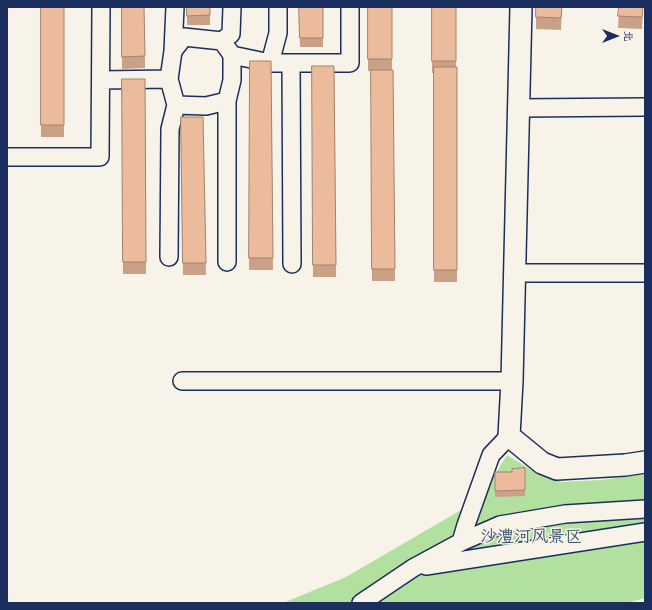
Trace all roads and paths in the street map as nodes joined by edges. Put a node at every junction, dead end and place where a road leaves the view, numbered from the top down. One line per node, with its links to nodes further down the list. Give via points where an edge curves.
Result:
1 (101, 7): 13 (street)
2 (175, 7): 8 (street)
3 (232, 7): 7 (street, via 231,34)
4 (278, 7): 10 (street, via 278,33)
5 (350, 7): 11 (street, via 350,63)
6 (521, 7): 16 (street)
7 (222, 42): 8 (street, via 184,37); 9 (street)
8 (173, 51): 12 (street)
9 (232, 55): 10 (street); 14 (street, via 232,80)
10 (270, 63): 11 (street)
11 (291, 63): 21 (street)
12 (169, 79): 13 (street); 15 (street)
13 (101, 80): 18 (street, via 100,157)
14 (227, 102): 15 (street, via 206,106); 20 (street)
15 (176, 105): 19 (street, via 170,129)
16 (518, 108): 17 (street); 22 (street)
17 (645, 108)
18 (7, 157)
19 (170, 257)
20 (227, 262)
21 (292, 264)
22 (514, 273): 23 (street); 25 (street)
23 (645, 273)
24 (182, 381): 25 (street)
25 (512, 381): 26 (street)
26 (509, 436): 27 (street, via 542,463 557,469); 30 (street, via 491,455)
27 (645, 462)
28 (645, 509): 30 (street, via 566,514 500,525)
29 (645, 532): 31 (street)
30 (461, 542): 31 (street)
31 (413, 568): 32 (street)
32 (361, 603)

